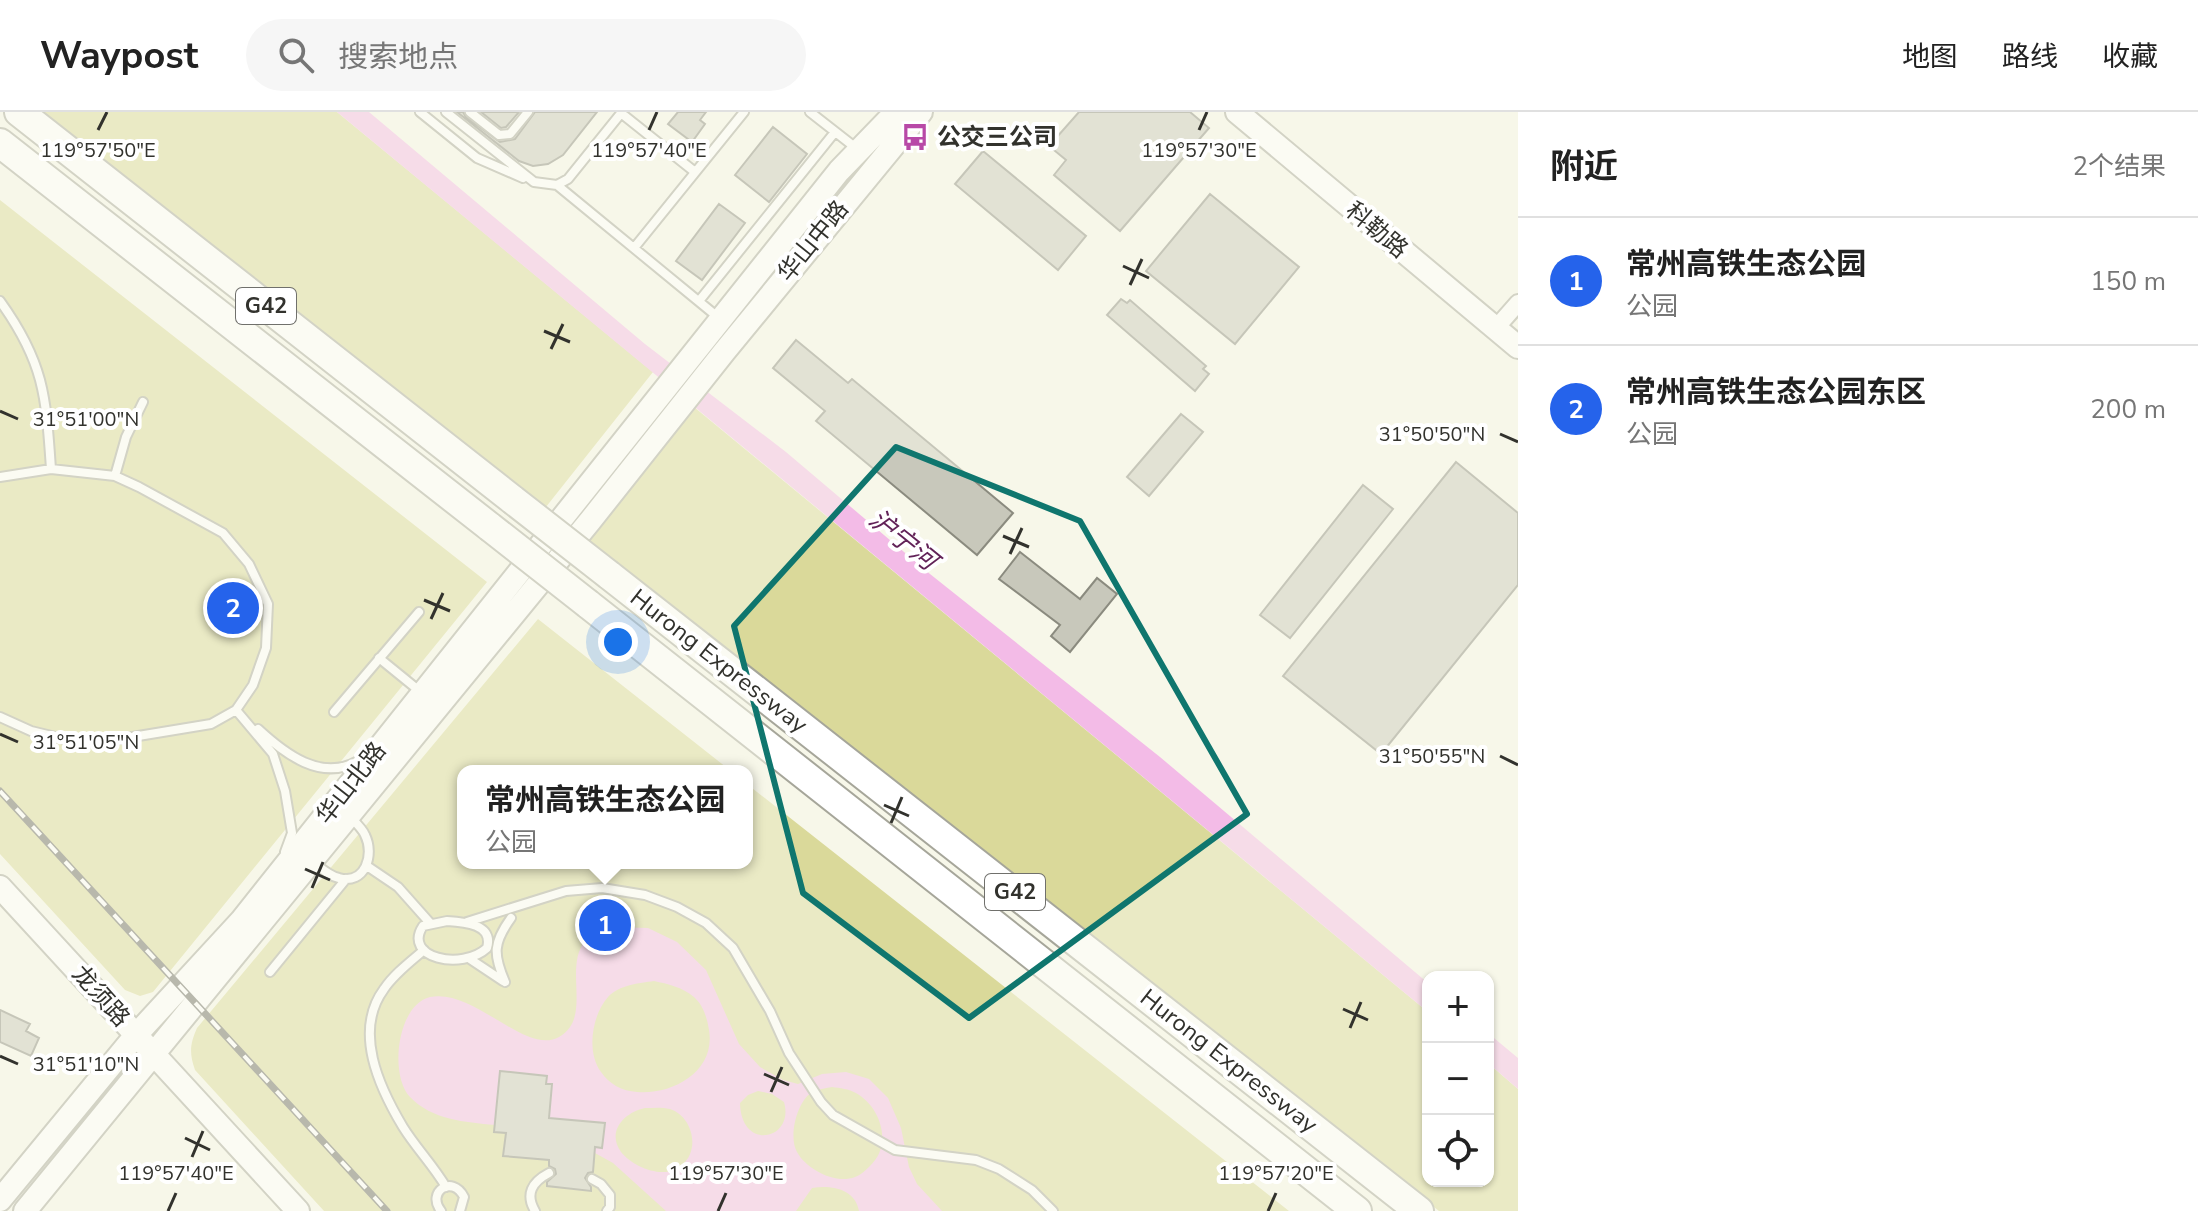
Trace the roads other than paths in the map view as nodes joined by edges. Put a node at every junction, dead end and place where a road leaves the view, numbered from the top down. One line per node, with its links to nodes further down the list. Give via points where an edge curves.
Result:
1 (19, 112): 66 (highway, Hurong Expressway / G42, bridge)
2 (420, 112): 16 (lane, via 477,158)
3 (446, 112): 16 (lane)
4 (470, 112): 5 (lane, via 499,135 510,134)
5 (528, 112)
6 (744, 112): 15 (lane)
7 (810, 112): 12 (lane)
8 (921, 112): 11 (main road, 华山中路)
9 (1237, 112): 23 (main road, 科勒路)
10 (621, 113): 15 (lane); 17 (lane, via 568,179)
11 (900, 121): 14 (main road, 华山中路)
12 (835, 132): 14 (lane); 20 (lane)
13 (0, 143): 65 (highway, Hurong Expressway / G42, bridge)
14 (868, 157): 22 (main road, 华山中路, via 839,171); 24 (main road, 华山中路)
15 (695, 172): 18 (lane)
16 (534, 182): 17 (lane)
17 (557, 185): 18 (lane)
18 (634, 248): 20 (lane)
19 (0, 301): 29 (lane, via 21,329 37,367 46,401)
20 (699, 301): 22 (lane)
21 (1518, 303): 23 (street)
22 (720, 319): 24 (lane); 26 (main road, 华山中路)
23 (1496, 328): 25 (main road, 科勒路)
24 (738, 333): 27 (main road, 华山中路)
25 (1518, 347)
26 (690, 356): 34 (main road, 华山北路)
27 (707, 373): 39 (main road, 华山北路)
28 (143, 402): 30 (lane)
29 (51, 469): 30 (lane); 31 (lane)
30 (115, 476): 35 (lane, via 223,533 249,564 268,604 266,648 253,685)
31 (0, 477)
32 (419, 612): 33 (lane)
33 (379, 658): 34 (lane); 36 (lane)
34 (422, 693): 38 (main road, 华山北路)
35 (236, 710): 37 (lane, via 211,724 114,740 72,741); 38 (lane, via 291,757 323,769 348,767); 42 (lane, via 273,754 285,791 292,833)
36 (334, 712)
37 (0, 717)
38 (376, 751): 42 (main road, 华山北路)
39 (349, 816): 40 (main road, 华山北路); 41 (lane, via 367,838)
40 (312, 861): 43 (lane); 53 (main road, 华山北路)
41 (367, 866): 43 (lane, via 362,874); 47 (lane, via 398,887)
42 (276, 877): 52 (main road, 华山北路)
43 (346, 879): 51 (lane)
44 (0, 887): 52 (main road, 龙须路)
45 (527, 905): 46 (lane); 48 (lane); 64 (lane, via 566,891 602,888 645,895 696,918 733,948 789,1053 833,1115 895,1150 976,1160 999,1169)
46 (467, 922): 47 (lane); 48 (lane)
47 (430, 923): 49 (lane, via 418,933)
48 (490, 942): 50 (lane); 50 (lane, via 505,982)
49 (424, 950): 50 (lane, via 443,959); 56 (lane, via 383,989 371,1016 370,1051 404,1128)
50 (470, 959)
51 (270, 972)
52 (136, 1035): 53 (main road, 龙须路); 57 (main road, 华山北路)
53 (154, 1054): 59 (main road, 华山北路); 60 (main road, 龙须路)
54 (549, 1173): 62 (lane, via 529,1192)
55 (592, 1179): 63 (lane, via 610,1195)
56 (446, 1187): 58 (lane, via 460,1189); 61 (lane, via 436,1196)
57 (0, 1200)
58 (465, 1209)
59 (25, 1211)
60 (298, 1211)
61 (440, 1211)
62 (535, 1211)
63 (607, 1211)
64 (1053, 1211)
65 (1357, 1211)
66 (1419, 1211)

